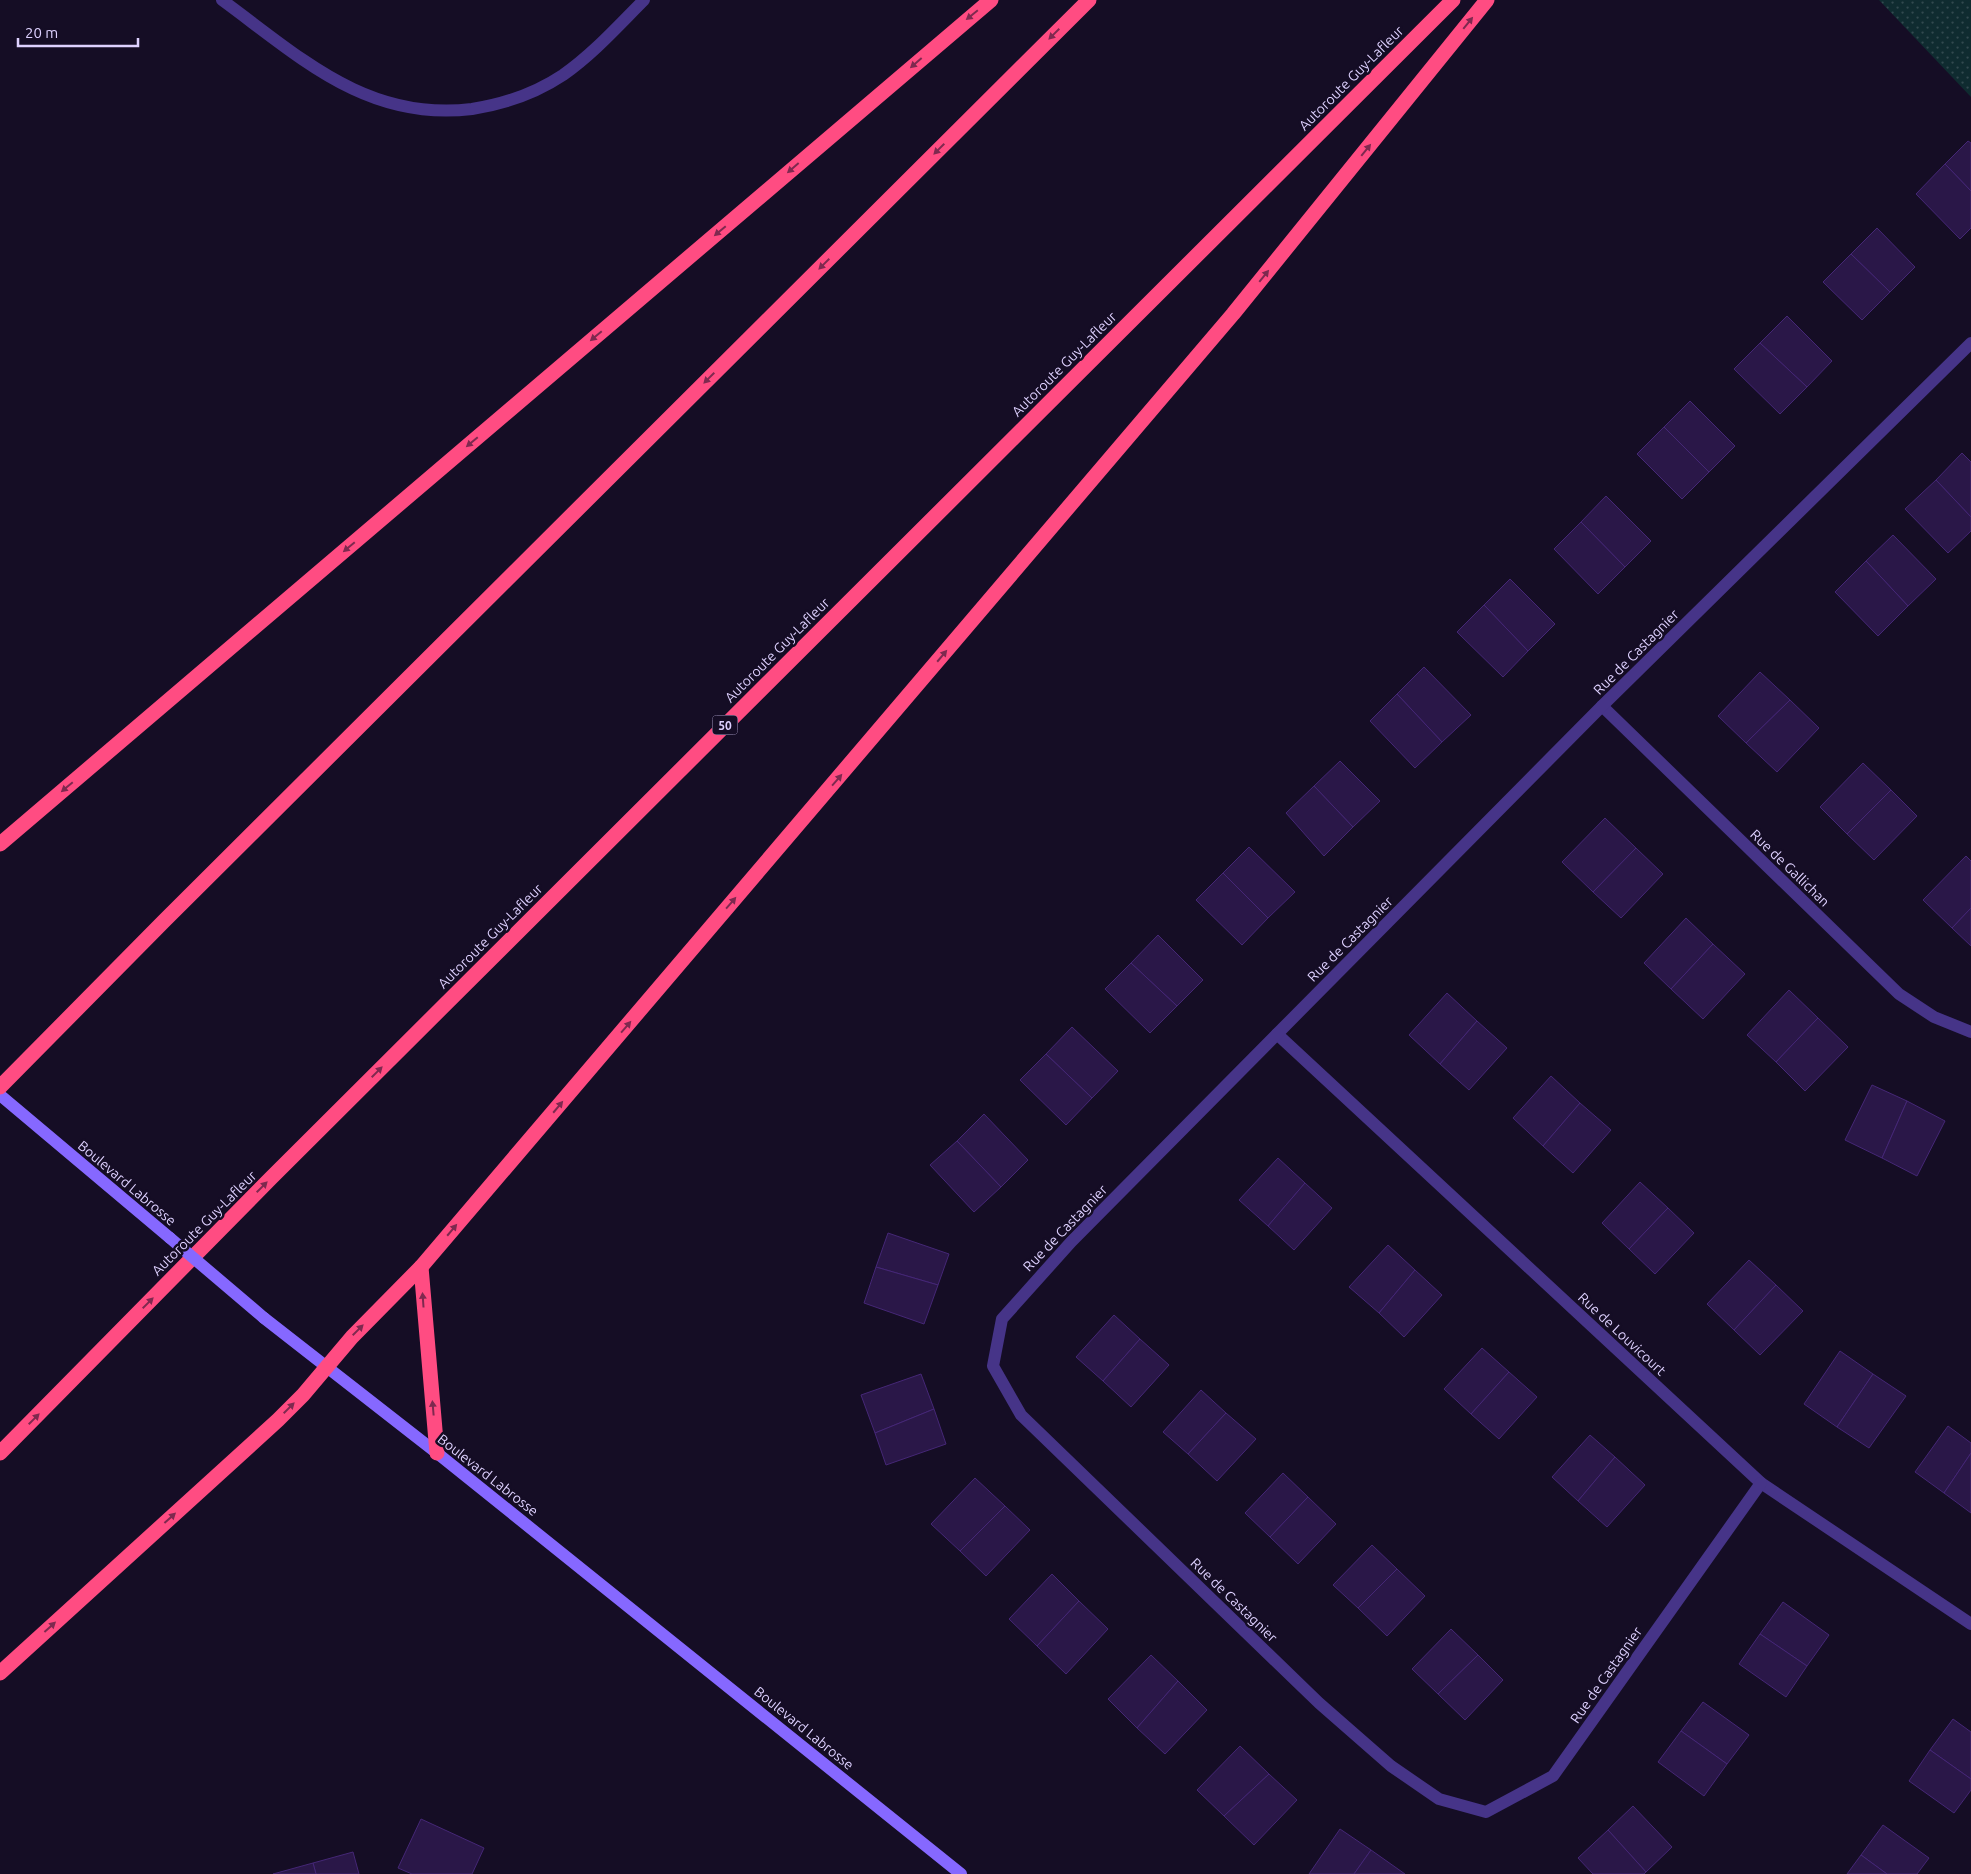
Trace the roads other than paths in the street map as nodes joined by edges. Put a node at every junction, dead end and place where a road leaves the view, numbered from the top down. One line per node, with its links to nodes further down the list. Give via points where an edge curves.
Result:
1 (222, 0): 2 (street, via 318,70 356,92 397,106 440,111 482,107 517,98 544,86 580,62)
2 (644, 0)
3 (991, 0): 9 (highway, one-way to 9)
4 (1089, 0): 12 (highway, one-way to 12)
5 (1453, 0): 16 (highway, Autoroute Guy-Lafleur / 50, one-way to 5, via 374,1074)
6 (1487, 0): 14 (highway, one-way to 6, via 1234,314)
7 (1971, 343): 8 (street, Rue de Castagnier)
8 (1602, 706): 10 (street, Rue de Gallichan, via 1898,994 1934,1017); 11 (street, Rue de Castagnier)
9 (0, 844)
10 (1971, 1032)
11 (1277, 1034): 18 (street, Rue de Louvicourt); 18 (street, Rue de Castagnier, via 1071,1242 1002,1319 993,1366 1021,1415 1318,1703 1391,1766 1440,1799 1486,1812 1553,1776)
12 (0, 1087)
13 (0, 1095): 15 (main road, Boulevard Labrosse, bridge)
14 (421, 1267): 15 (highway, one-way to 14, via 352,1337); 17 (highway, one-way to 14)
15 (327, 1368): 17 (main road, Boulevard Labrosse); 20 (highway, one-way to 15, via 278,1420)
16 (0, 1453)
17 (437, 1453): 21 (main road, Boulevard Labrosse)
18 (1761, 1483): 19 (street, Rue de Louvicourt)
19 (1971, 1624)
20 (0, 1673)
21 (961, 1874)

